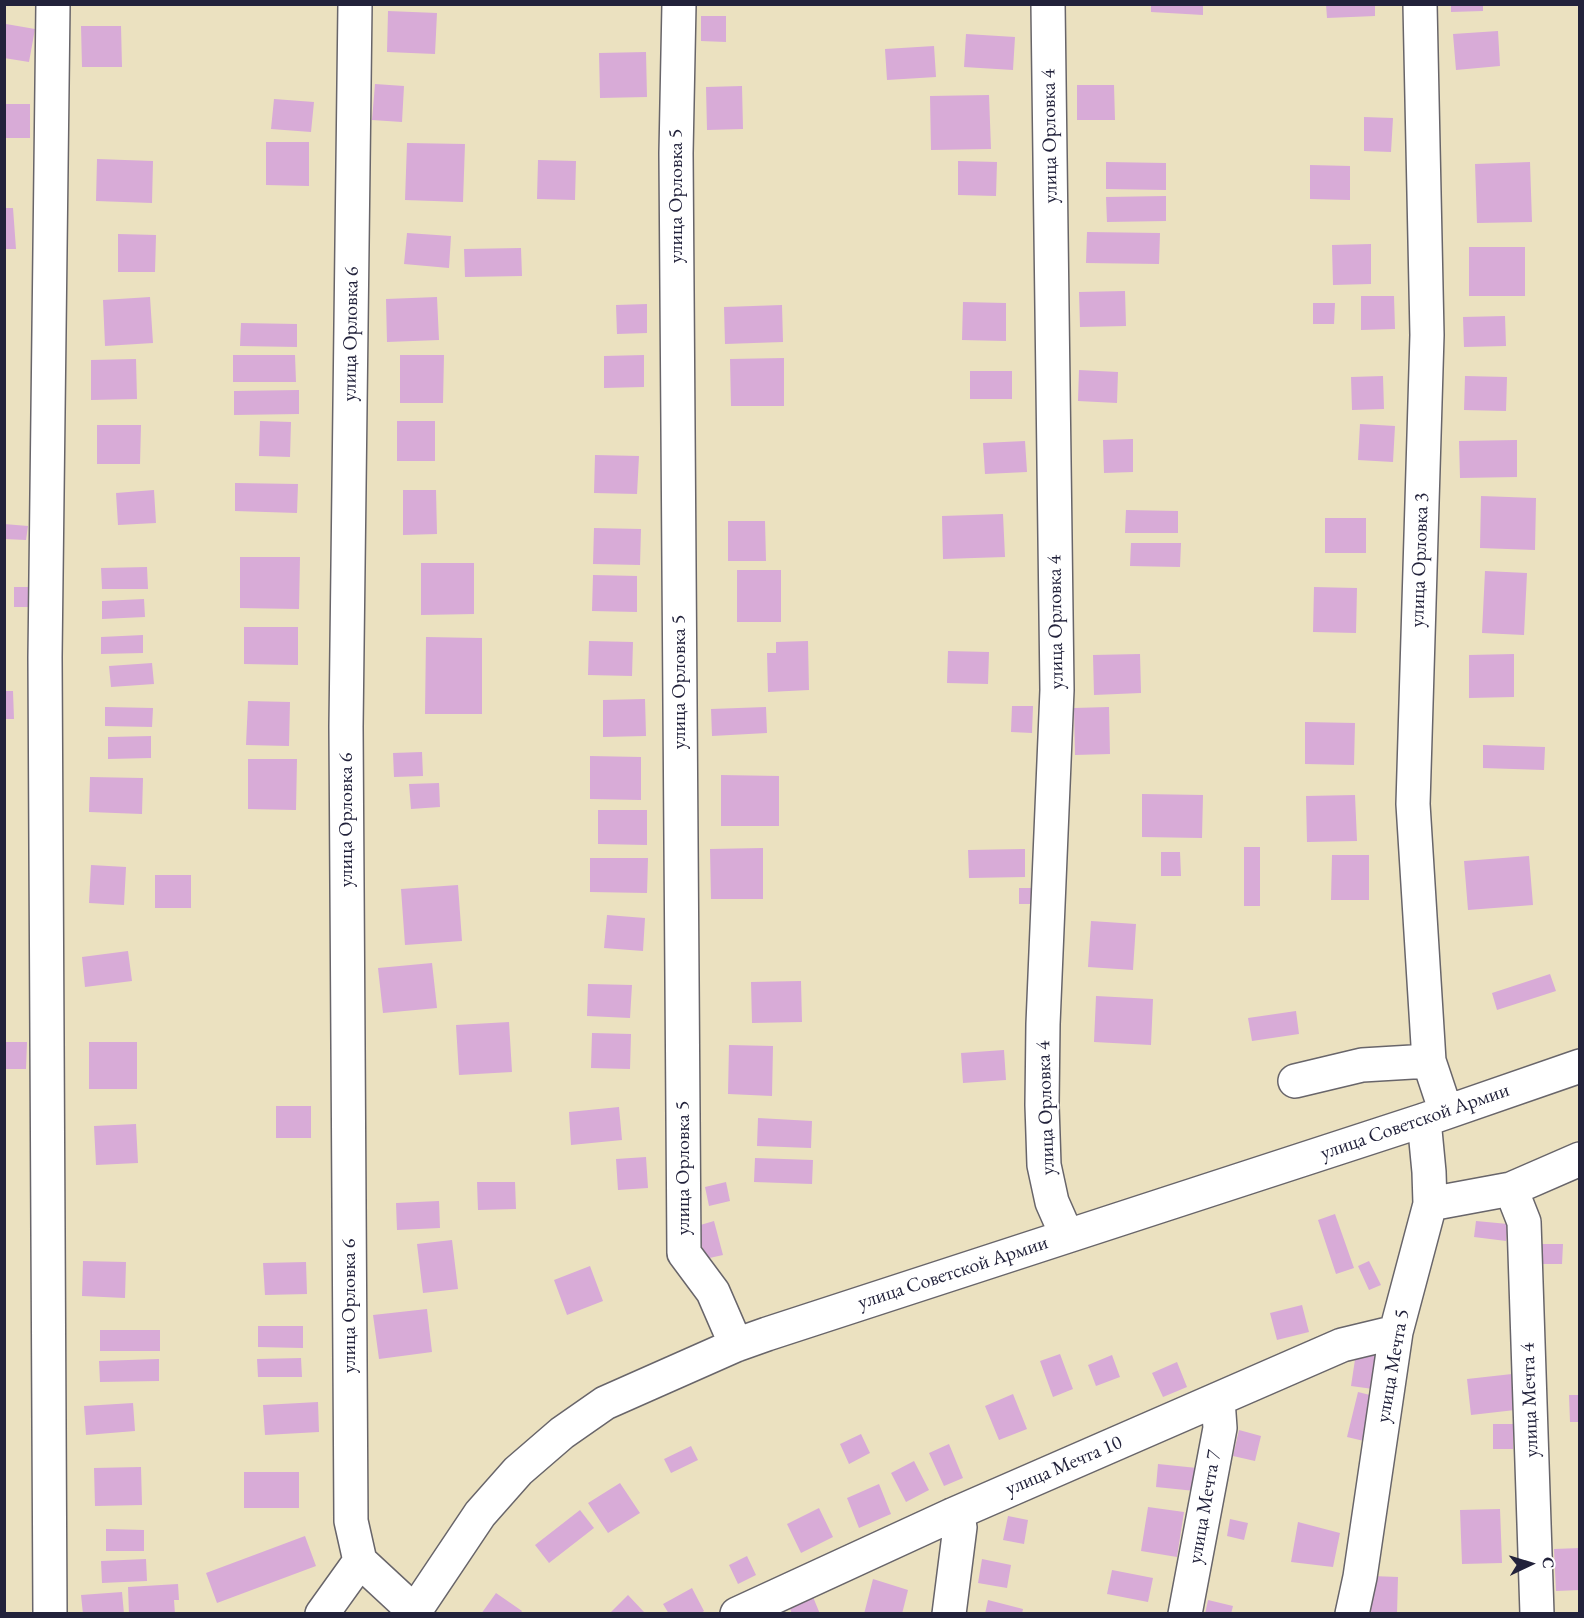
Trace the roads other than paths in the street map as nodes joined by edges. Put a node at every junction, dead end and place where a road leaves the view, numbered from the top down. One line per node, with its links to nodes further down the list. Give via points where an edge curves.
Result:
1 (53, 4): 20 (street, via 45,657)
2 (356, 4): 18 (street, улица Орловка 6, via 346,726 351,1521)
3 (679, 4): 15 (street, улица Орловка 5, via 676,165 684,1253 713,1292)
4 (1048, 4): 13 (street, улица Орловка 4, via 1057,690 1042,1105 1044,1165 1052,1202)
5 (1420, 4): 6 (street, улица Орловка 3, via 1427,335 1413,804)
6 (1429, 1061): 8 (street, via 1362,1065); 9 (street, улица Орловка 3)
7 (1580, 1066): 9 (street, улица Советской Армии)
8 (1295, 1082)
9 (1435, 1116): 12 (street, улица Мечта 5); 13 (street, улица Советской Армии)
10 (1580, 1159): 11 (street)
11 (1510, 1189): 12 (street); 26 (street, улица Мечта 4, via 1524,1222)
12 (1430, 1204): 14 (street, улица Мечта 5)
13 (1067, 1236): 15 (street, улица Советской Армии)
14 (1396, 1332): 16 (street, улица Мечта 10, via 1342,1345); 25 (street, улица Мечта 5)
15 (736, 1345): 19 (street, улица Советской Армии, via 605,1403 562,1433 518,1471 480,1514)
16 (1218, 1400): 17 (street, улица Мечта 10); 24 (street, улица Мечта 7, via 1220,1428)
17 (952, 1515): 22 (street, улица Мечта 10); 23 (street, via 960,1527)
18 (360, 1561): 19 (street); 21 (street)
19 (413, 1612)
20 (50, 1614)
21 (322, 1614)
22 (737, 1614)
23 (949, 1614)
24 (1185, 1614)
25 (1352, 1614)
26 (1537, 1614)

